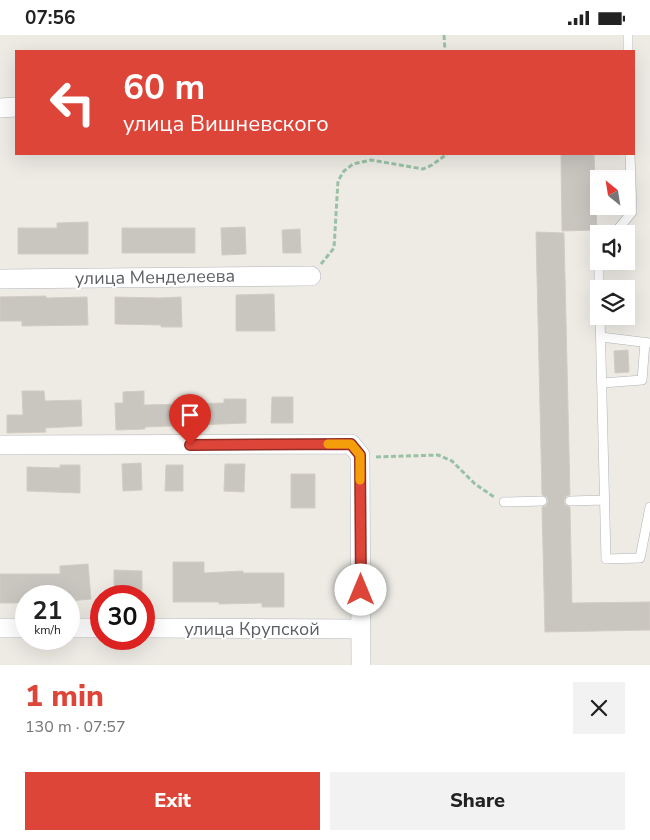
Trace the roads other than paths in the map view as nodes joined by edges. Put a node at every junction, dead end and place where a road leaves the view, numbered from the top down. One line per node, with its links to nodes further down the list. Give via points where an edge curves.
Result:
1 (628, 35): 2 (lane)
2 (628, 50)
3 (15, 107): 4 (street)
4 (0, 108)
5 (630, 155): 6 (lane, via 632,211)
6 (621, 225)
7 (310, 276): 8 (street, улица Менделеева)
8 (0, 279)
9 (600, 325): 10 (lane)
10 (600, 337): 11 (lane); 12 (lane)
11 (648, 342): 12 (lane, via 642,380)
12 (602, 383): 14 (lane)
13 (0, 445): 22 (street, via 351,444 360,455)
14 (605, 500): 16 (lane); 18 (lane, via 606,559 640,559)
15 (542, 501): 17 (lane)
16 (570, 501)
17 (504, 502)
18 (650, 507)
19 (0, 628): 20 (street)
20 (15, 628)
21 (155, 629): 22 (street, улица Крупской)
22 (361, 629): 23 (street)
23 (361, 665)

